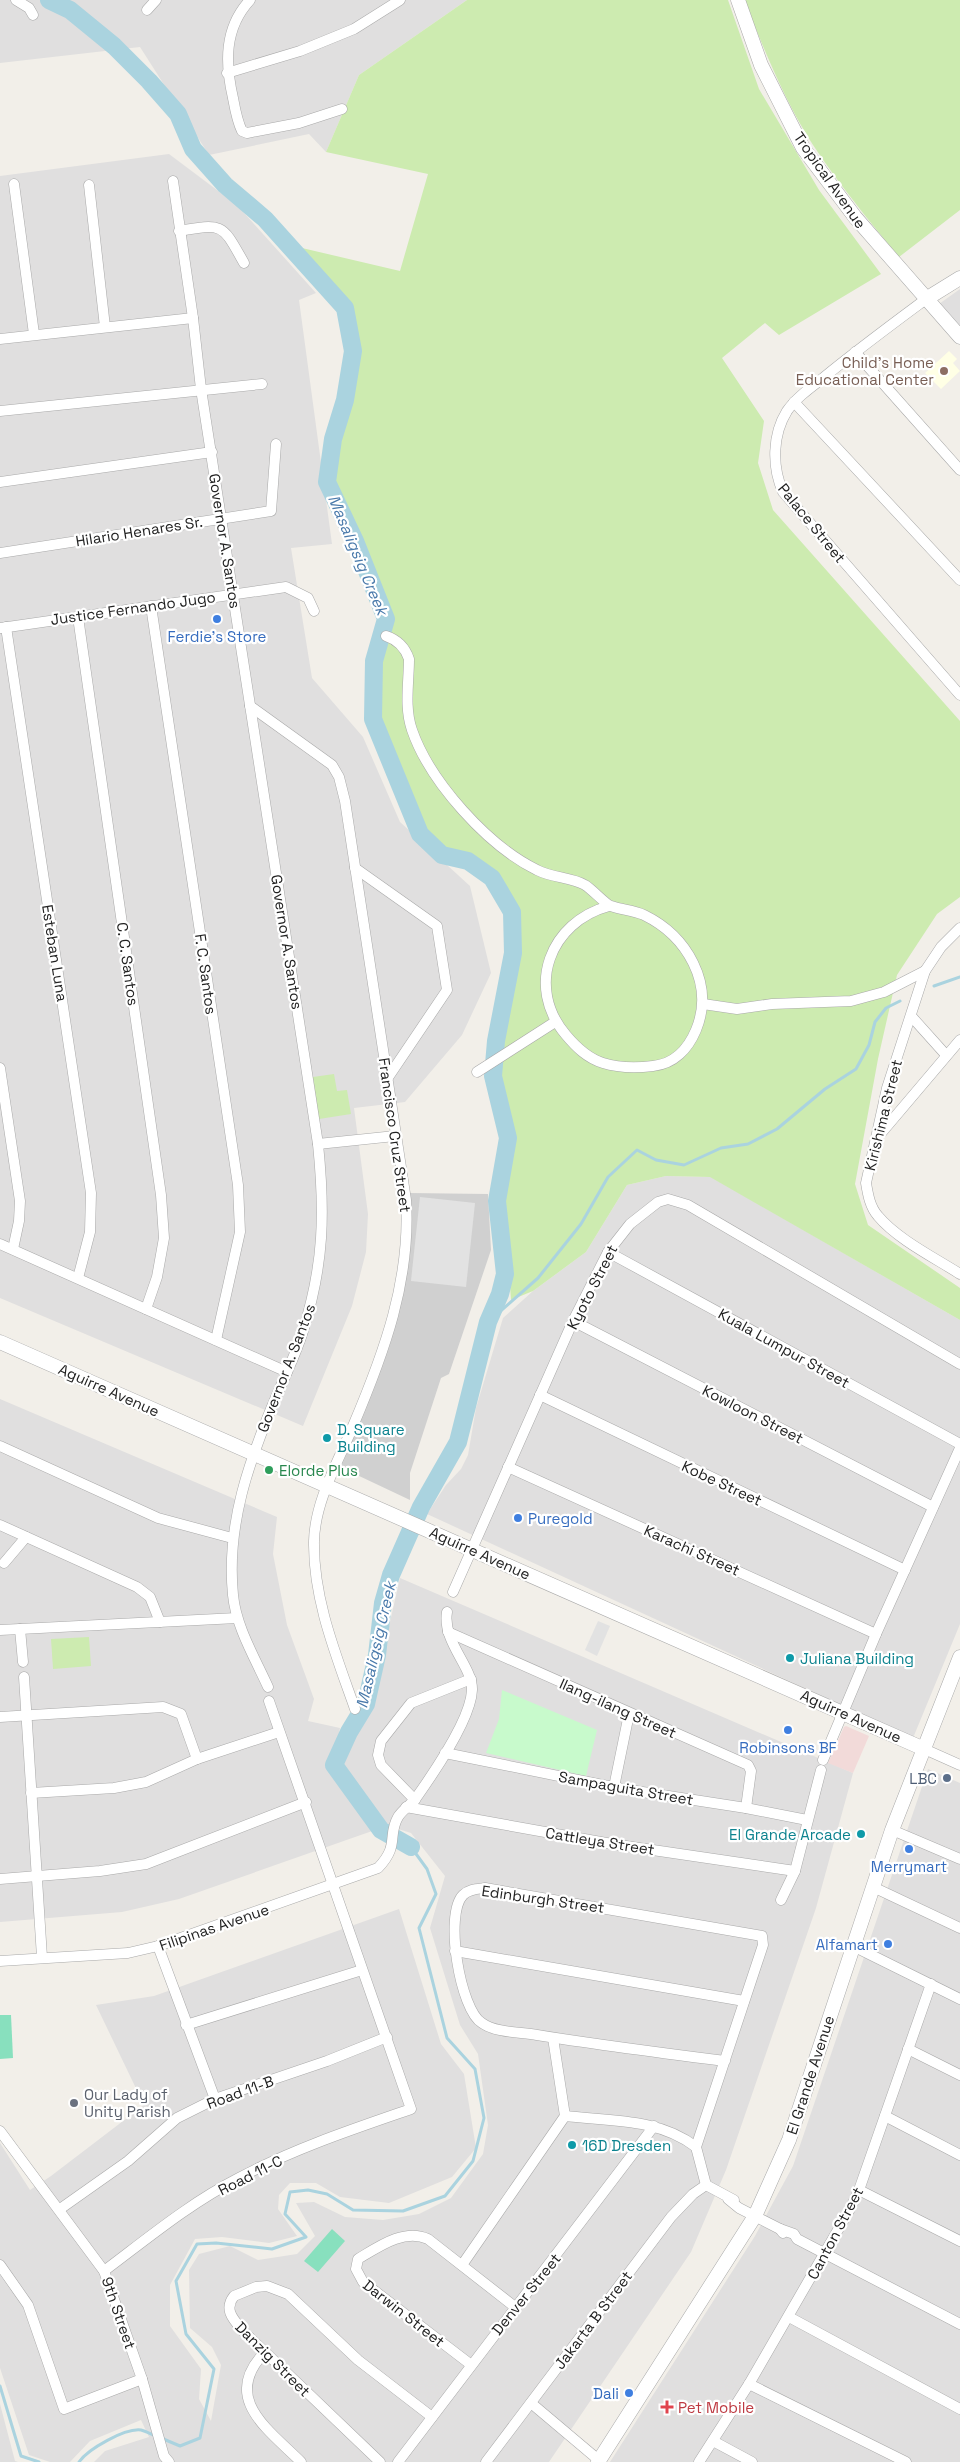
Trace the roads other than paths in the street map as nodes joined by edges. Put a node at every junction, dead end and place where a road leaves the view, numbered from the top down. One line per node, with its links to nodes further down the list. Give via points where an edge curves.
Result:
1 (16, 0): 7 (street, via 29,8)
2 (146, 0): 3 (street, via 147,10)
3 (156, 0)
4 (250, 0): 8 (street, via 239,11 229,36)
5 (400, 0): 8 (street, via 354,29)
6 (738, 0): 16 (street, Tropical Avenue, via 761,65 803,148 855,217)
7 (33, 15)
8 (227, 73): 9 (street, via 244,133 299,123)
9 (342, 109)
10 (173, 181): 13 (street, Governor A. Santos)
11 (14, 184): 19 (street)
12 (89, 185): 18 (street)
13 (179, 231): 14 (street, via 211,226 220,228 229,236); 17 (street, Governor A. Santos)
14 (244, 263)
15 (960, 278): 16 (street, Palace Street)
16 (926, 299): 20 (street, Tropical Avenue); 22 (street, Palace Street)
17 (193, 318): 18 (street); 24 (street, Governor A. Santos)
18 (105, 327): 19 (street)
19 (34, 334): 21 (street)
20 (960, 337)
21 (0, 339)
22 (855, 352): 25 (street, Palace Street); 29 (street)
23 (262, 384): 24 (street)
24 (201, 389): 26 (street); 28 (street, Governor A. Santos)
25 (794, 402): 33 (street); 40 (street, Palace Street, via 780,428 776,447 777,478 783,492)
26 (0, 411)
27 (276, 444): 31 (street, Hilario Henares Sr., via 271,511)
28 (212, 452): 30 (street); 31 (street, Governor A. Santos)
29 (960, 470)
30 (0, 482)
31 (221, 519): 32 (street, Hilario Henares Sr.); 34 (street, Governor A. Santos)
32 (0, 553)
33 (960, 580)
34 (233, 594): 35 (street, Justice Fernando Jugo); 36 (street, Justice Fernando Jugo, via 286,587 308,598); 41 (street, Governor A. Santos)
35 (151, 606): 37 (street, Justice Fernando Jugo); 64 (street, F. C. Santos, via 238,1185 240,1232)
36 (314, 611)
37 (78, 616): 38 (street, Justice Fernando Jugo); 62 (street, C. C. Santos, via 161,1195 164,1238)
38 (3, 628): 61 (street, Esteban Luna, via 91,1193 90,1232)
39 (386, 636): 43 (street, via 406,650 409,659 408,714 412,730 438,779 456,803 474,823 527,864 550,875 583,884)
40 (960, 695)
41 (250, 706): 42 (street, Francisco Cruz Street, via 332,765 343,789); 56 (street, Governor A. Santos)
42 (355, 868): 53 (street, Francisco Cruz Street); 53 (street, via 437,926 447,990)
43 (609, 906): 46 (street, via 627,908 644,916 664,928 682,945 700,979); 48 (street, via 594,910 578,920 553,952 545,986 549,1010)
44 (960, 928): 45 (street, Kirishima Street)
45 (925, 970): 46 (street, via 884,992 851,1001 772,1004 737,1009); 47 (street, Kirishima Street)
46 (703, 1004): 48 (street, via 699,1024 684,1051 658,1066 636,1068 603,1063 577,1048)
47 (911, 1016): 50 (street); 55 (street, Kirishima Street, via 887,1088)
48 (555, 1022): 52 (street)
49 (960, 1040): 50 (street)
50 (946, 1056): 55 (street)
51 (0, 1068): 58 (street, via 20,1201)
52 (482, 1069)
53 (387, 1079): 54 (street, Francisco Cruz Street)
54 (395, 1136): 56 (street); 73 (street, Francisco Cruz Street, via 407,1213 402,1280 386,1341)
55 (874, 1141): 60 (street, Kirishima Street, via 866,1184 868,1198 877,1215 889,1227)
56 (318, 1144): 67 (street, Governor A. Santos, via 323,1195 320,1264 303,1333)
57 (0, 1244): 58 (street)
58 (13, 1250): 61 (street)
59 (608, 1252): 63 (street, Kyoto Street); 66 (street, Kyoto Street, via 618,1237 648,1209 668,1199 679,1200); 70 (street, Kuala Lumpur Street)
60 (960, 1274)
61 (78, 1278): 62 (street)
62 (146, 1310): 64 (street)
63 (573, 1321): 68 (street, Kyoto Street); 74 (street, Kowloon Street)
64 (216, 1340): 67 (street)
65 (0, 1342): 71 (street, Aguirre Avenue)
66 (960, 1364)
67 (287, 1372): 71 (street, Governor A. Santos)
68 (540, 1396): 72 (street, Kyoto Street); 80 (street, Kobe Street)
69 (0, 1446): 77 (street, via 158,1518)
70 (960, 1446): 74 (street)
71 (253, 1454): 73 (street, Aguirre Avenue); 77 (street, Governor A. Santos, via 238,1503)
72 (508, 1466): 78 (street, Kyoto Street); 88 (street, Karachi Street)
73 (328, 1486): 78 (street, Aguirre Avenue); 95 (street, Francisco Cruz Street, via 314,1539 318,1583 324,1614)
74 (933, 1507): 80 (street)
75 (0, 1526): 76 (street)
76 (26, 1537): 79 (street); 84 (street, via 138,1587 150,1598)
77 (232, 1538): 83 (street, Governor A. Santos, via 233,1595)
78 (470, 1549): 81 (street, Kyoto Street); 96 (street, Aguirre Avenue)
79 (4, 1563)
80 (905, 1570): 88 (street)
81 (452, 1592)
82 (447, 1612): 87 (street)
83 (237, 1618): 84 (street); 93 (street, Governor A. Santos)
84 (160, 1622): 85 (street)
85 (20, 1629): 86 (street); 90 (street)
86 (0, 1630)
87 (448, 1632): 92 (street); 97 (street, Ilang-ilang Street)
88 (876, 1634): 96 (street)
89 (960, 1657): 101 (street, El Grande Avenue)
90 (23, 1662)
91 (24, 1677): 98 (street)
92 (471, 1679): 102 (street, via 469,1706); 107 (street, via 412,1703 381,1741 378,1755 381,1765)
93 (268, 1687)
94 (269, 1701): 100 (street)
95 (355, 1709)
96 (843, 1713): 101 (street, Aguirre Avenue); 111 (street, via 822,1765)
97 (628, 1714): 105 (street); 110 (street, Ilang-ilang Street, via 748,1766 752,1771)
98 (26, 1715): 99 (street); 103 (street, via 163,1707 181,1714); 106 (street)
99 (0, 1717)
100 (279, 1732): 103 (street); 108 (street)
101 (922, 1748): 104 (street, Aguirre Avenue); 112 (street, El Grande Avenue)
102 (445, 1753): 105 (street, Sampaguita Street); 107 (street)
103 (197, 1759): 106 (street, via 146,1782 114,1788)
104 (960, 1765)
105 (614, 1787): 110 (street, Sampaguita Street)
106 (31, 1793): 115 (street)
107 (415, 1800): 109 (street)
108 (306, 1802): 115 (street, via 146,1864); 117 (street)
109 (406, 1807): 114 (street, Cattleya Street); 117 (street, Filipinas Avenue, via 396,1822 389,1857 378,1868)
110 (746, 1808): 111 (street, Sampaguita Street)
111 (808, 1820): 114 (street)
112 (892, 1830): 113 (street); 118 (street, El Grande Avenue)
113 (960, 1859)
114 (795, 1871): 119 (street)
115 (37, 1876): 116 (street); 124 (street)
116 (0, 1879)
117 (334, 1885): 121 (street, Filipinas Avenue); 126 (street)
118 (872, 1887): 120 (street); 122 (street, El Grande Avenue)
119 (781, 1900)
120 (960, 1928)
121 (158, 1946): 124 (street, Filipinas Avenue, via 128,1953); 130 (street)
122 (853, 1946): 127 (street); 146 (street, El Grande Avenue, via 789,2140)
123 (455, 1951): 129 (street); 129 (street, Edinburgh Street, via 462,1896 468,1891 485,1888 758,1934 764,1938); 132 (street, Edinburgh Street, via 473,2013 480,2023)
124 (42, 1957): 125 (street, Filipinas Avenue)
125 (0, 1961)
126 (362, 1970): 130 (street); 131 (street)
127 (931, 1984): 128 (street); 133 (street, Canton Street)
128 (960, 1999)
129 (744, 2001): 134 (street)
130 (186, 2025): 136 (street)
131 (387, 2037): 136 (street, Road 11-B); 151 (street, Road 11-C, via 411,2109 336,2135 238,2178 168,2222)
132 (553, 2038): 134 (street, Edinburgh Street); 137 (street)
133 (908, 2049): 135 (street); 138 (street, Canton Street)
134 (725, 2061): 141 (street)
135 (960, 2075)
136 (215, 2099): 145 (street, Road 11-B, via 177,2118 128,2161)
137 (565, 2116): 139 (street); 150 (street)
138 (885, 2116): 142 (street); 144 (street, Canton Street)
139 (654, 2126): 141 (street, via 670,2130); 152 (street, Denver Street)
140 (0, 2131): 145 (street, 9th Street)
141 (696, 2147): 143 (street)
142 (960, 2155)
143 (706, 2185): 146 (street, via 741,2204); 159 (street, Jakarta B Street, via 671,2217)
144 (859, 2190): 147 (street); 148 (street, Canton Street)
145 (60, 2209): 151 (street, 9th Street)
146 (749, 2212): 148 (street, via 787,2236); 164 (street, El Grande Avenue)
147 (960, 2241)
148 (826, 2254): 153 (street, Canton Street); 154 (street)
149 (0, 2266): 157 (street, via 28,2305 64,2409)
150 (462, 2266): 152 (street, Darwin Street); 156 (street, Darwin Street, via 428,2239 413,2235 378,2247 358,2259 356,2264 363,2282)
151 (104, 2271): 157 (street, 9th Street)
152 (515, 2307): 156 (street, Denver Street)
153 (789, 2317): 158 (street, Canton Street); 160 (street)
154 (960, 2324)
155 (265, 2352): 161 (street, Danzig Street, via 243,2331 230,2314 229,2307 230,2300 239,2293 267,2286 288,2294 358,2360); 165 (street, via 248,2376 248,2403 257,2419); 166 (street, Danzig Street)
156 (470, 2364): 161 (street, Denver Street)
157 (142, 2379): 163 (street, 9th Street)
158 (749, 2384): 162 (street, Canton Street); 171 (street)
159 (532, 2403): 164 (street); 168 (street, Jakarta B Street)
160 (960, 2409)
161 (432, 2417): 167 (street, Denver Street)
162 (713, 2441): 169 (street, Canton Street); 170 (street)
163 (166, 2459)
164 (599, 2461)
165 (301, 2462)
166 (380, 2462)
167 (398, 2462)
168 (486, 2462)
169 (700, 2462)
170 (752, 2462)
171 (906, 2462)

